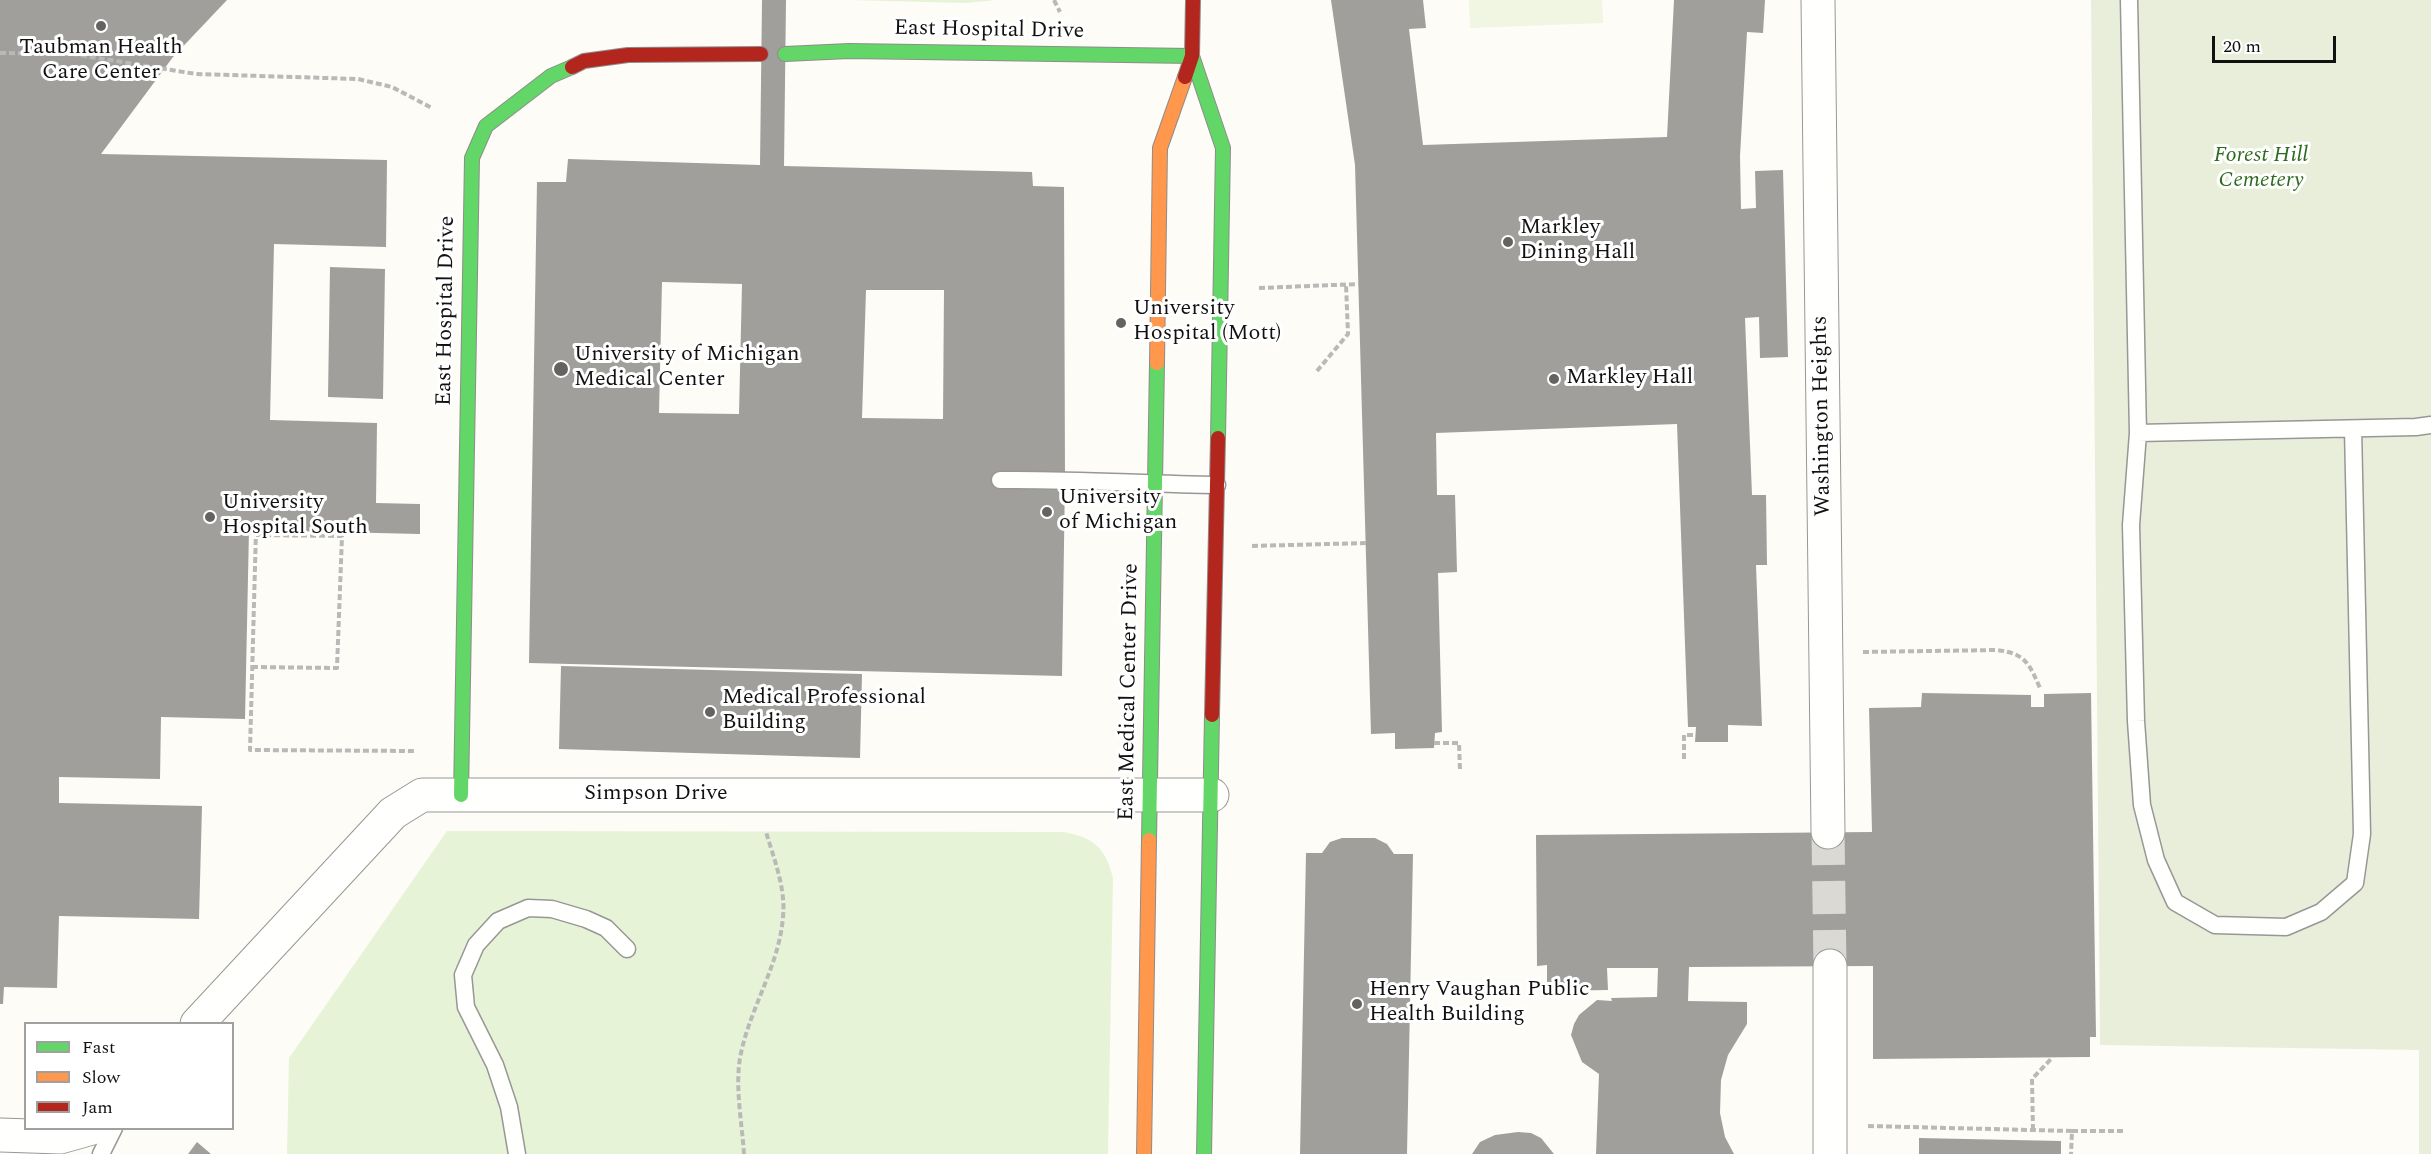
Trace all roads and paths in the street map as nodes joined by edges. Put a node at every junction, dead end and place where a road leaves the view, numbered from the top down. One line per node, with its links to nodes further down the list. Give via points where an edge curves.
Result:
1 (1053, 0): 5 (path)
2 (1193, 0): 9 (street, East Medical Center Drive)
3 (1818, 0): 35 (street, Washington Heights)
4 (2129, 0): 17 (lane)
5 (1060, 12)
6 (0, 53): 10 (path, via 73,54 195,74 358,79 392,87)
7 (761, 54): 32 (street, East Hospital Drive, via 628,55 584,61 551,76 486,126 472,158)
8 (785, 54): 9 (street, East Hospital Drive, via 861,51)
9 (1192, 56): 19 (street, East Medical Center Drive, via 1160,148); 20 (street, East Medical Center Drive, via 1223,148)
10 (432, 108)
11 (1346, 284): 12 (path); 13 (path); 14 (path, via 1348,334)
12 (1359, 284)
13 (1257, 288)
14 (1317, 371)
15 (2431, 425): 16 (lane)
16 (2353, 429): 17 (lane); 17 (lane, via 2362,834 2355,883 2321,912 2286,927 2215,925 2175,902 2156,860 2142,805 2136,721 2131,525)
17 (2138, 433)
18 (1000, 480): 19 (lane, via 1065,479)
19 (1155, 485): 20 (lane); 31 (street, East Medical Center Drive)
20 (1217, 485): 33 (street, East Medical Center Drive)
21 (1366, 543): 22 (path)
22 (1242, 546)
23 (1857, 652): 25 (path, via 2014,652 2028,663)
24 (252, 667): 24 (path, via 256,533 342,536 337,668); 28 (path, via 250,750)
25 (2040, 688)
26 (1695, 735): 29 (path, via 1684,735)
27 (1434, 743): 30 (path, via 1459,743)
28 (416, 751)
29 (1684, 759)
30 (1460, 770)
31 (1150, 794): 32 (street, Simpson Drive); 33 (street, Simpson Drive); 50 (street, East Medical Center Drive)
32 (461, 795): 38 (street, Simpson Drive, via 422,795 393,813)
33 (1212, 795): 51 (street, East Medical Center Drive)
34 (765, 831): 49 (path, via 779,876 783,916 774,962 747,1028 740,1060)
35 (1828, 832)
36 (627, 949): 48 (lane, via 606,928 586,918 552,909 528,908 498,921 476,945 464,975 466,1007 495,1065 509,1107)
37 (1830, 966): 52 (street)
38 (198, 1022)
39 (2052, 1058): 43 (path, via 2032,1079)
40 (1863, 1126): 43 (path)
41 (85, 1130): 46 (street, via 60,1137)
42 (113, 1130): 47 (lane)
43 (2033, 1130): 44 (path)
44 (2072, 1131): 45 (path); 53 (path)
45 (2126, 1131)
46 (0, 1135)
47 (101, 1154)
48 (517, 1154)
49 (744, 1154)
50 (1144, 1154)
51 (1204, 1154)
52 (1830, 1154)
53 (2071, 1154)

